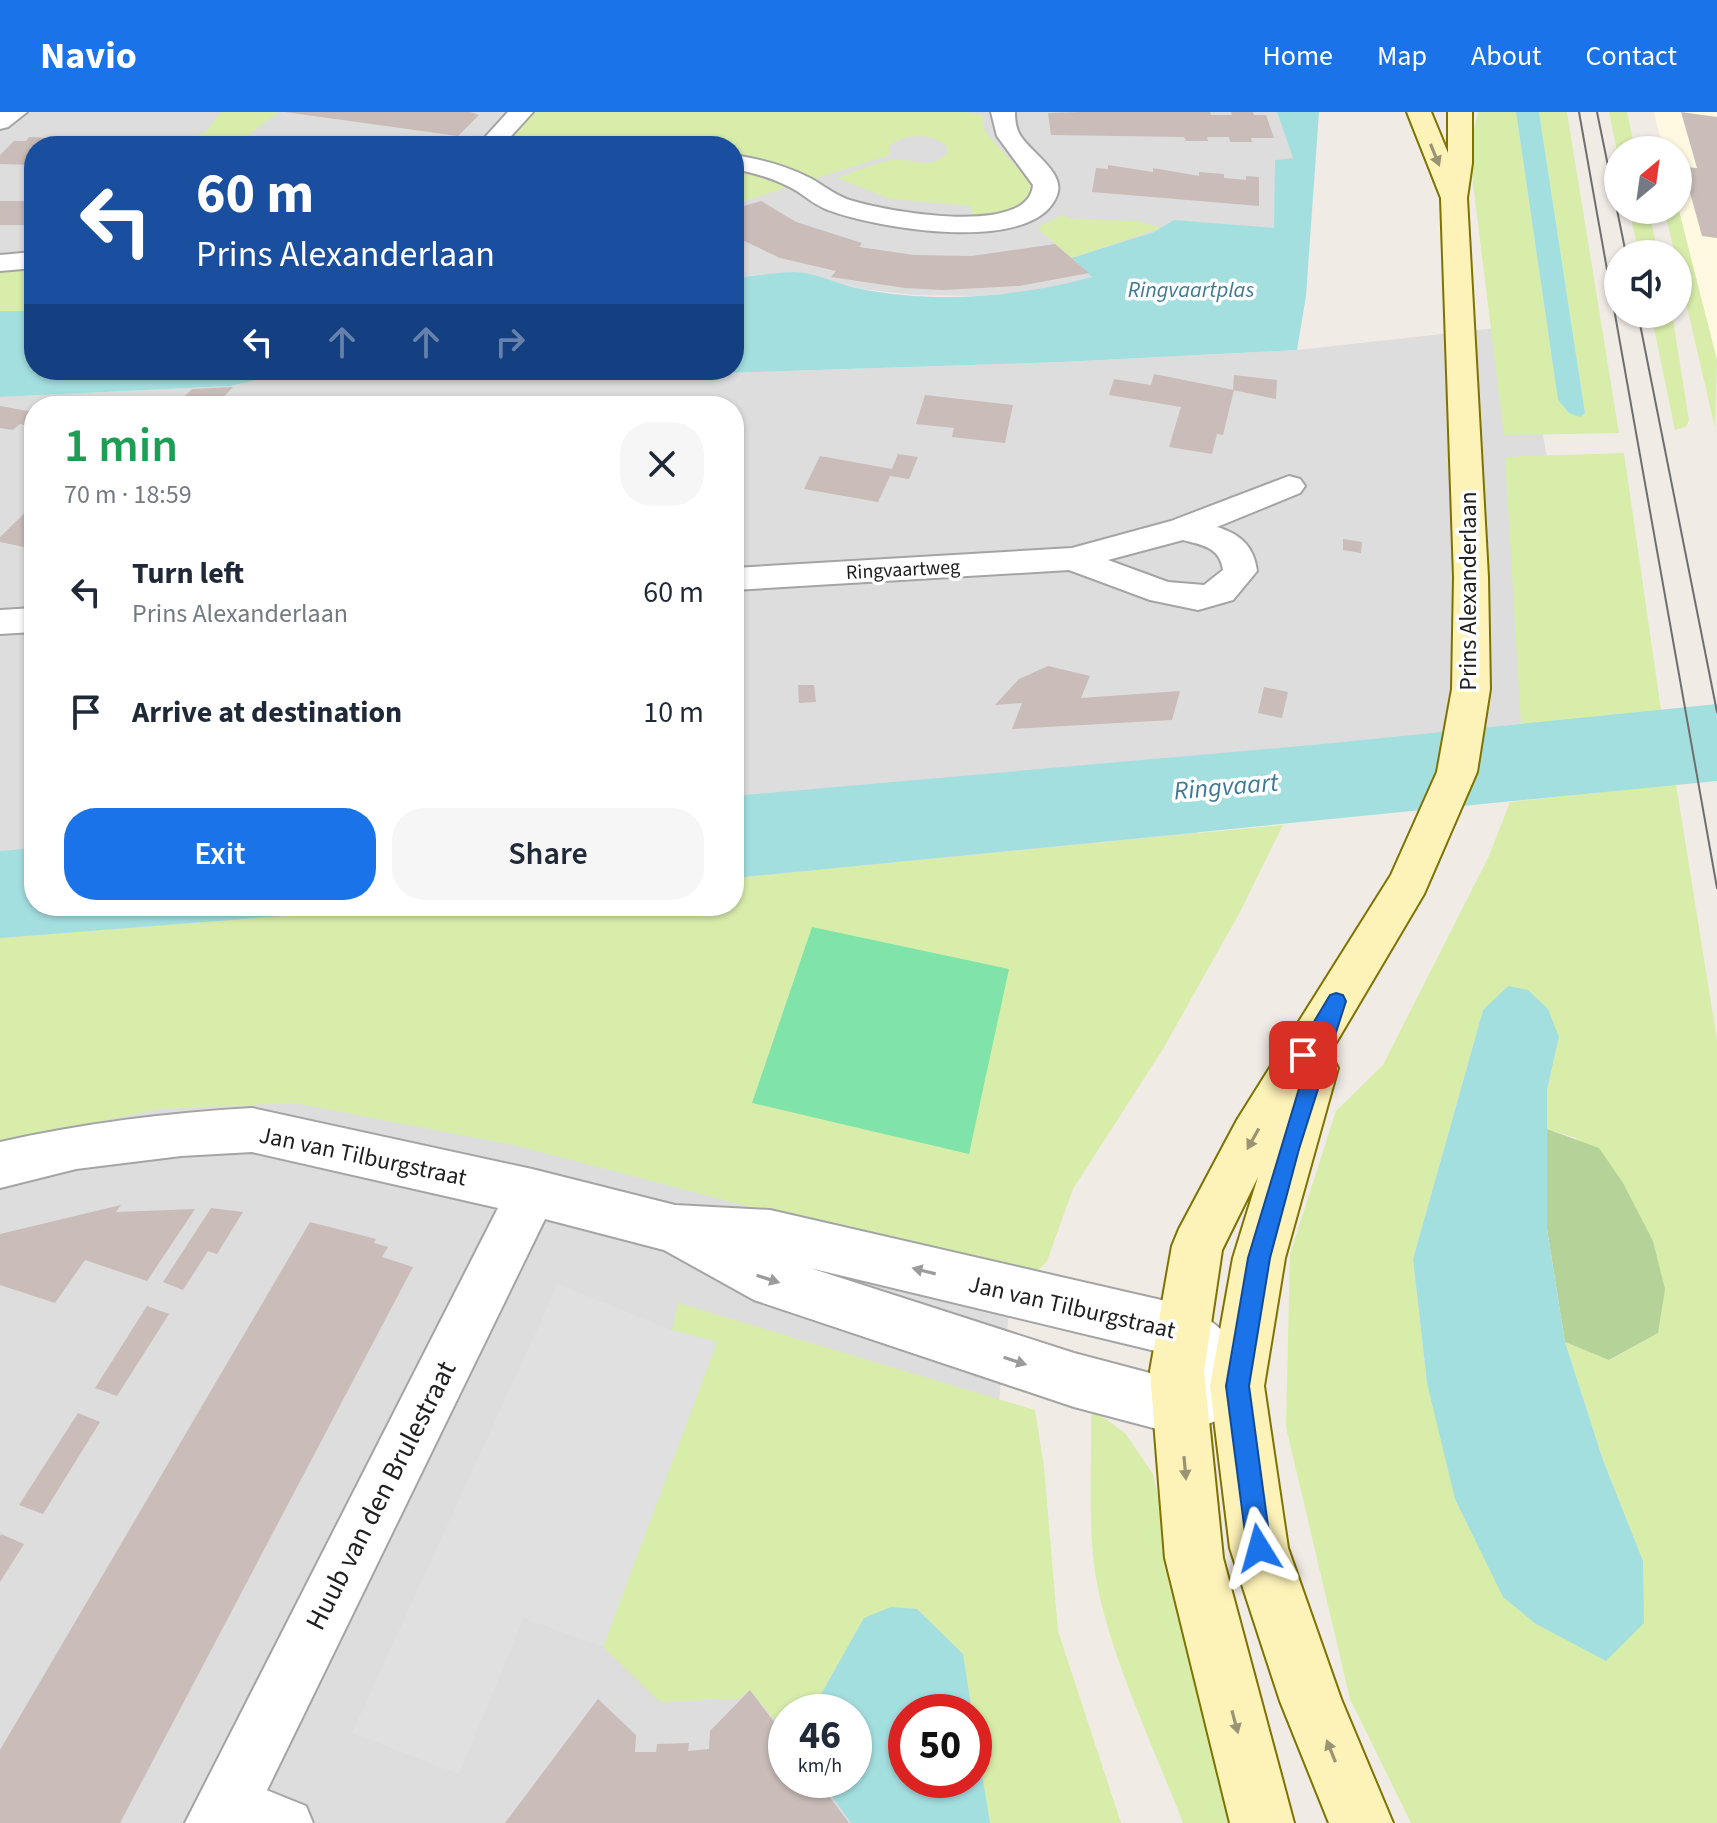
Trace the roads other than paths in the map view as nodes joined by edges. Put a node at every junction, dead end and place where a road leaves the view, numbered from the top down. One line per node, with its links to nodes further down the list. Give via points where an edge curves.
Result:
1 (15, 112): 6 (street)
2 (521, 112): 7 (street)
3 (1003, 112): 8 (street, via 1001,124 1008,137 1045,179 1047,191 1029,211 992,223 883,219 837,205 801,184)
4 (1419, 112): 9 (main road, Prins Alexanderlaan, one-way to 9)
5 (1460, 112): 9 (main road, Prins Alexanderlaan)
6 (0, 122)
7 (498, 136)
8 (744, 163)
9 (1454, 198): 18 (main road, Prins Alexanderlaan, via 1471,689 1457,772 1409,882)
10 (24, 261): 11 (street)
11 (0, 263)
12 (1289, 486): 13 (street, Ringvaartweg)
13 (1183, 529): 14 (street, Ringvaartweg); 14 (street, Ringvaartweg, via 1223,540 1238,556 1240,571 1211,596 1185,598)
14 (1072, 559): 15 (street, Ringvaartweg)
15 (744, 578)
16 (24, 621): 17 (street)
17 (0, 622)
18 (1336, 1001): 22 (main road, Prins Alexanderlaan, one-way to 22, via 1254,1136 1197,1246); 23 (main road, Prins Alexanderlaan, via 1259,1258)
19 (0, 1165): 20 (street, Jan van Tilburgstraat, via 76,1147 252,1130)
20 (532, 1192): 21 (street, Jan van Tilburgstraat); 25 (street, Huub van den Brulestraat)
21 (675, 1229): 22 (street, Jan van Tilburgstraat, one-way to 21, via 770,1234); 24 (street, Jan van Tilburgstraat, one-way to 24, via 754,1275 1074,1380)
22 (1183, 1331): 23 (street, Jan van Tilburgstraat); 24 (main road, Prins Alexanderlaan, via 1177,1371)
23 (1237, 1386): 24 (street); 28 (main road, Prins Alexanderlaan, one-way to 23, via 1311,1701 1259,1548)
24 (1180, 1408): 27 (main road, Prins Alexanderlaan, one-way to 27, via 1194,1558)
25 (223, 1811): 26 (lane, Huub van den Brulestraat)
26 (289, 1823)
27 (1262, 1823)
28 (1361, 1823)

